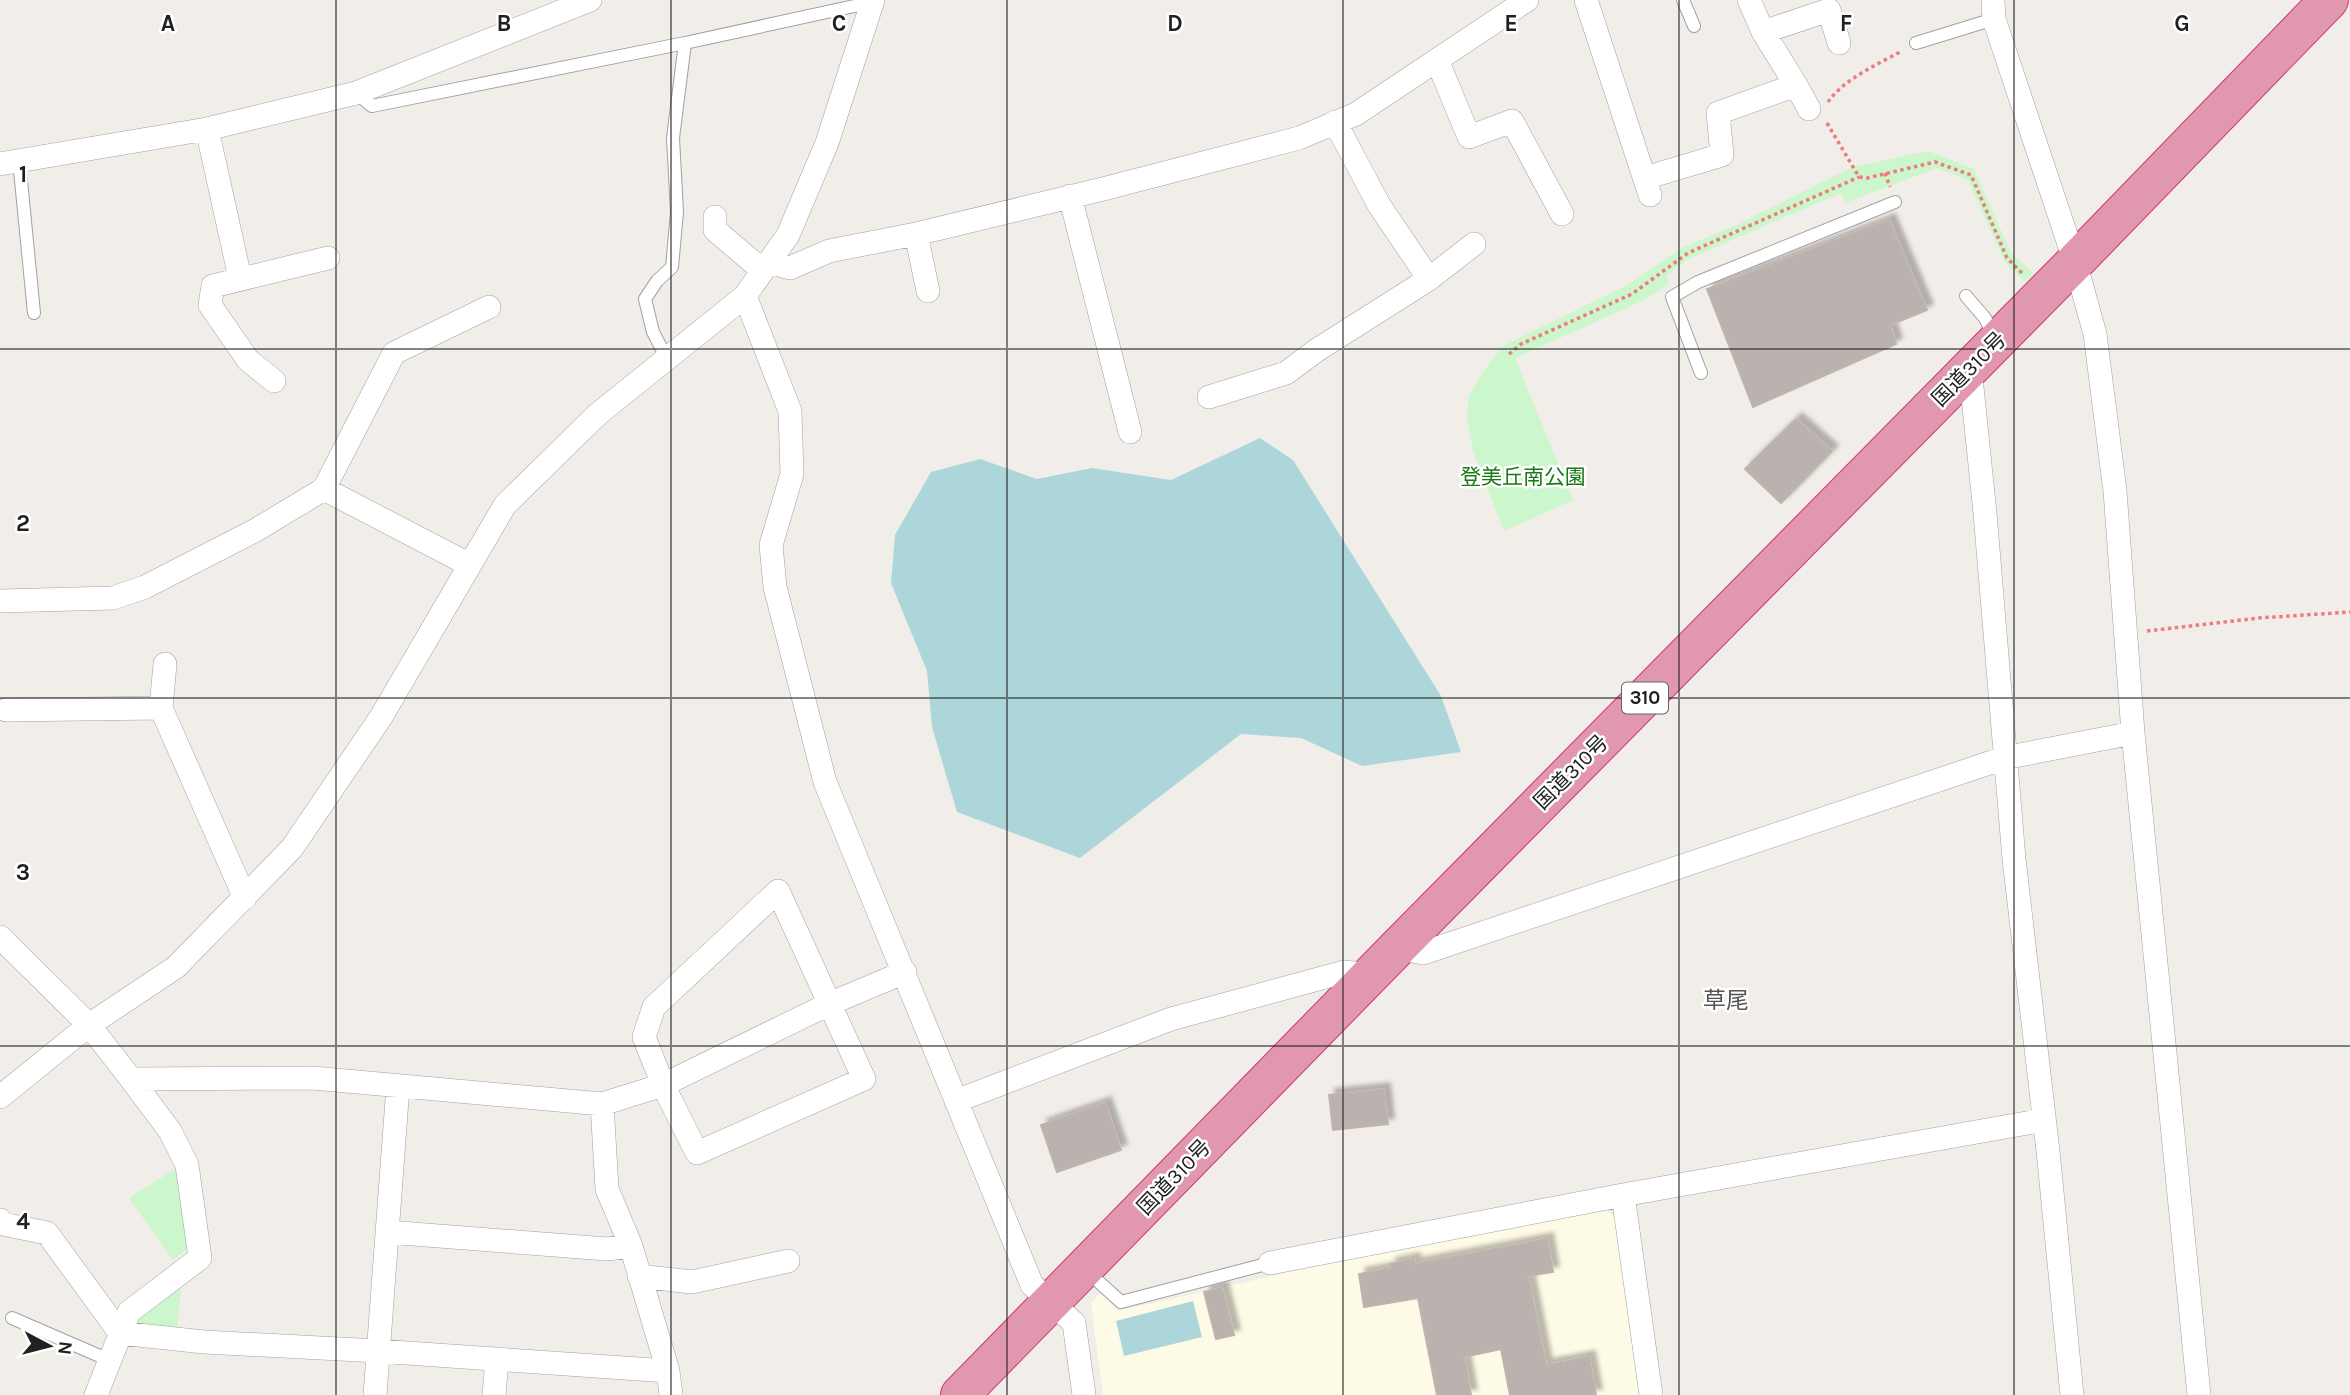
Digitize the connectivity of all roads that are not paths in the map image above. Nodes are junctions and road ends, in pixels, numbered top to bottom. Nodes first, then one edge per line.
1 (590, 0) edge
2 (1527, 0) edge
3 (1586, 0) edge
4 (1683, 0) edge
5 (1749, 0) edge
6 (2329, 0) edge
7 (875, 1) edge
8 (542, 9) edge
9 (1993, 10) edge
10 (1694, 26) dead end
11 (1763, 32) junction
12 (685, 43) junction
13 (1839, 43) dead end
14 (1916, 43) road end
15 (1437, 60) junction
16 (1796, 85) junction
17 (356, 93) junction
18 (1809, 109) dead end
19 (1335, 122) junction
20 (207, 129) junction
21 (10, 162) edge
22 (1070, 196) junction
23 (1895, 202) dead end
24 (1562, 214) dead end
25 (715, 217) dead end
26 (916, 234) junction
27 (1474, 244) dead end
28 (328, 258) dead end
29 (2075, 262) junction
30 (765, 266) junction
31 (240, 278) junction
32 (1429, 279) junction
33 (928, 290) dead end
34 (745, 296) junction
35 (1966, 296) dead end
36 (489, 307) dead end
37 (34, 313) dead end
38 (1997, 341) junction
39 (667, 359) junction
40 (1970, 368) junction
41 (1702, 373) dead end
42 (274, 381) dead end
43 (1209, 397) dead end
44 (1130, 432) dead end
45 (324, 489) junction
46 (470, 565) junction
47 (0, 601) edge
48 (165, 664) dead end
49 (161, 708) junction
50 (6, 710) dead end
51 (2133, 733) junction
52 (2004, 758) junction
53 (245, 898) junction
54 (0, 937) edge
55 (1384, 962) junction
56 (905, 972) junction
57 (829, 1003) junction
58 (89, 1026) junction
59 (131, 1079) junction
60 (663, 1085) junction
61 (398, 1086) junction
62 (0, 1097) edge
63 (956, 1101) junction
64 (602, 1104) junction
65 (2044, 1120) junction
66 (1623, 1195) junction
67 (0, 1220) edge
68 (387, 1232) junction
69 (631, 1246) junction
70 (788, 1261) dead end
71 (1270, 1263) joint
72 (1085, 1269) junction
73 (639, 1276) junction
74 (1052, 1303) junction
75 (12, 1318) dead end
76 (120, 1333) junction
77 (378, 1351) junction
78 (109, 1360) junction
79 (497, 1360) junction
80 (668, 1371) junction
81 (96, 1395) edge
82 (375, 1395) edge
83 (494, 1395) edge
84 (671, 1395) edge
85 (960, 1395) edge
86 (1084, 1395) edge
87 (1651, 1395) edge
88 (2071, 1395) edge
89 (2199, 1395) edge

1 - 8 street
2 - 15 street
3 - 16 street
4 - 10 lane
5 - 11 street
6 - 29 highway, 国道310号 / 310
7 - 12 lane
7 - 30 street
8 - 17 street
9 - 14 lane
9 - 29 street
11 - 13 street
11 - 16 street
12 - 17 lane
12 - 39 lane
15 - 19 street
15 - 24 street
16 - 18 street
17 - 20 street
19 - 22 street
19 - 32 street
20 - 21 street
20 - 31 street
21 - 37 lane
22 - 26 street
22 - 44 street
23 - 41 lane
25 - 30 street
26 - 30 street
26 - 33 street
27 - 32 street
28 - 31 street
29 - 38 highway, 国道310号 / 310
29 - 51 street
30 - 34 street
31 - 42 street
32 - 43 street
34 - 39 street
34 - 56 street
35 - 38 lane
36 - 45 street
38 - 40 highway, 国道310号 / 310
39 - 46 street
40 - 52 street
40 - 55 highway, 国道310号 / 310
45 - 46 street
45 - 47 street
46 - 53 street
48 - 49 street
49 - 50 street
49 - 53 street
51 - 52 street
51 - 89 street
52 - 55 street
52 - 65 street
53 - 58 street
54 - 58 street
55 - 63 street
55 - 72 highway, 国道310号 / 310
56 - 57 street
56 - 63 street
57 - 60 street
57 - 60 street
57 - 60 street
58 - 59 street
58 - 62 street
59 - 61 street
59 - 76 street
60 - 64 street
61 - 64 street
61 - 68 street
63 - 74 street
64 - 69 street
65 - 66 street
65 - 88 street
66 - 71 street
66 - 87 street
67 - 76 street
68 - 69 street
68 - 77 street
69 - 73 street
70 - 73 street
71 - 72 lane
72 - 74 highway, 国道310号 / 310
73 - 80 street
74 - 85 highway, 国道310号 / 310
74 - 86 street
75 - 78 lane
76 - 77 street
76 - 78 street
77 - 79 street
77 - 82 street
78 - 81 street
79 - 80 street
79 - 83 street
80 - 84 street

